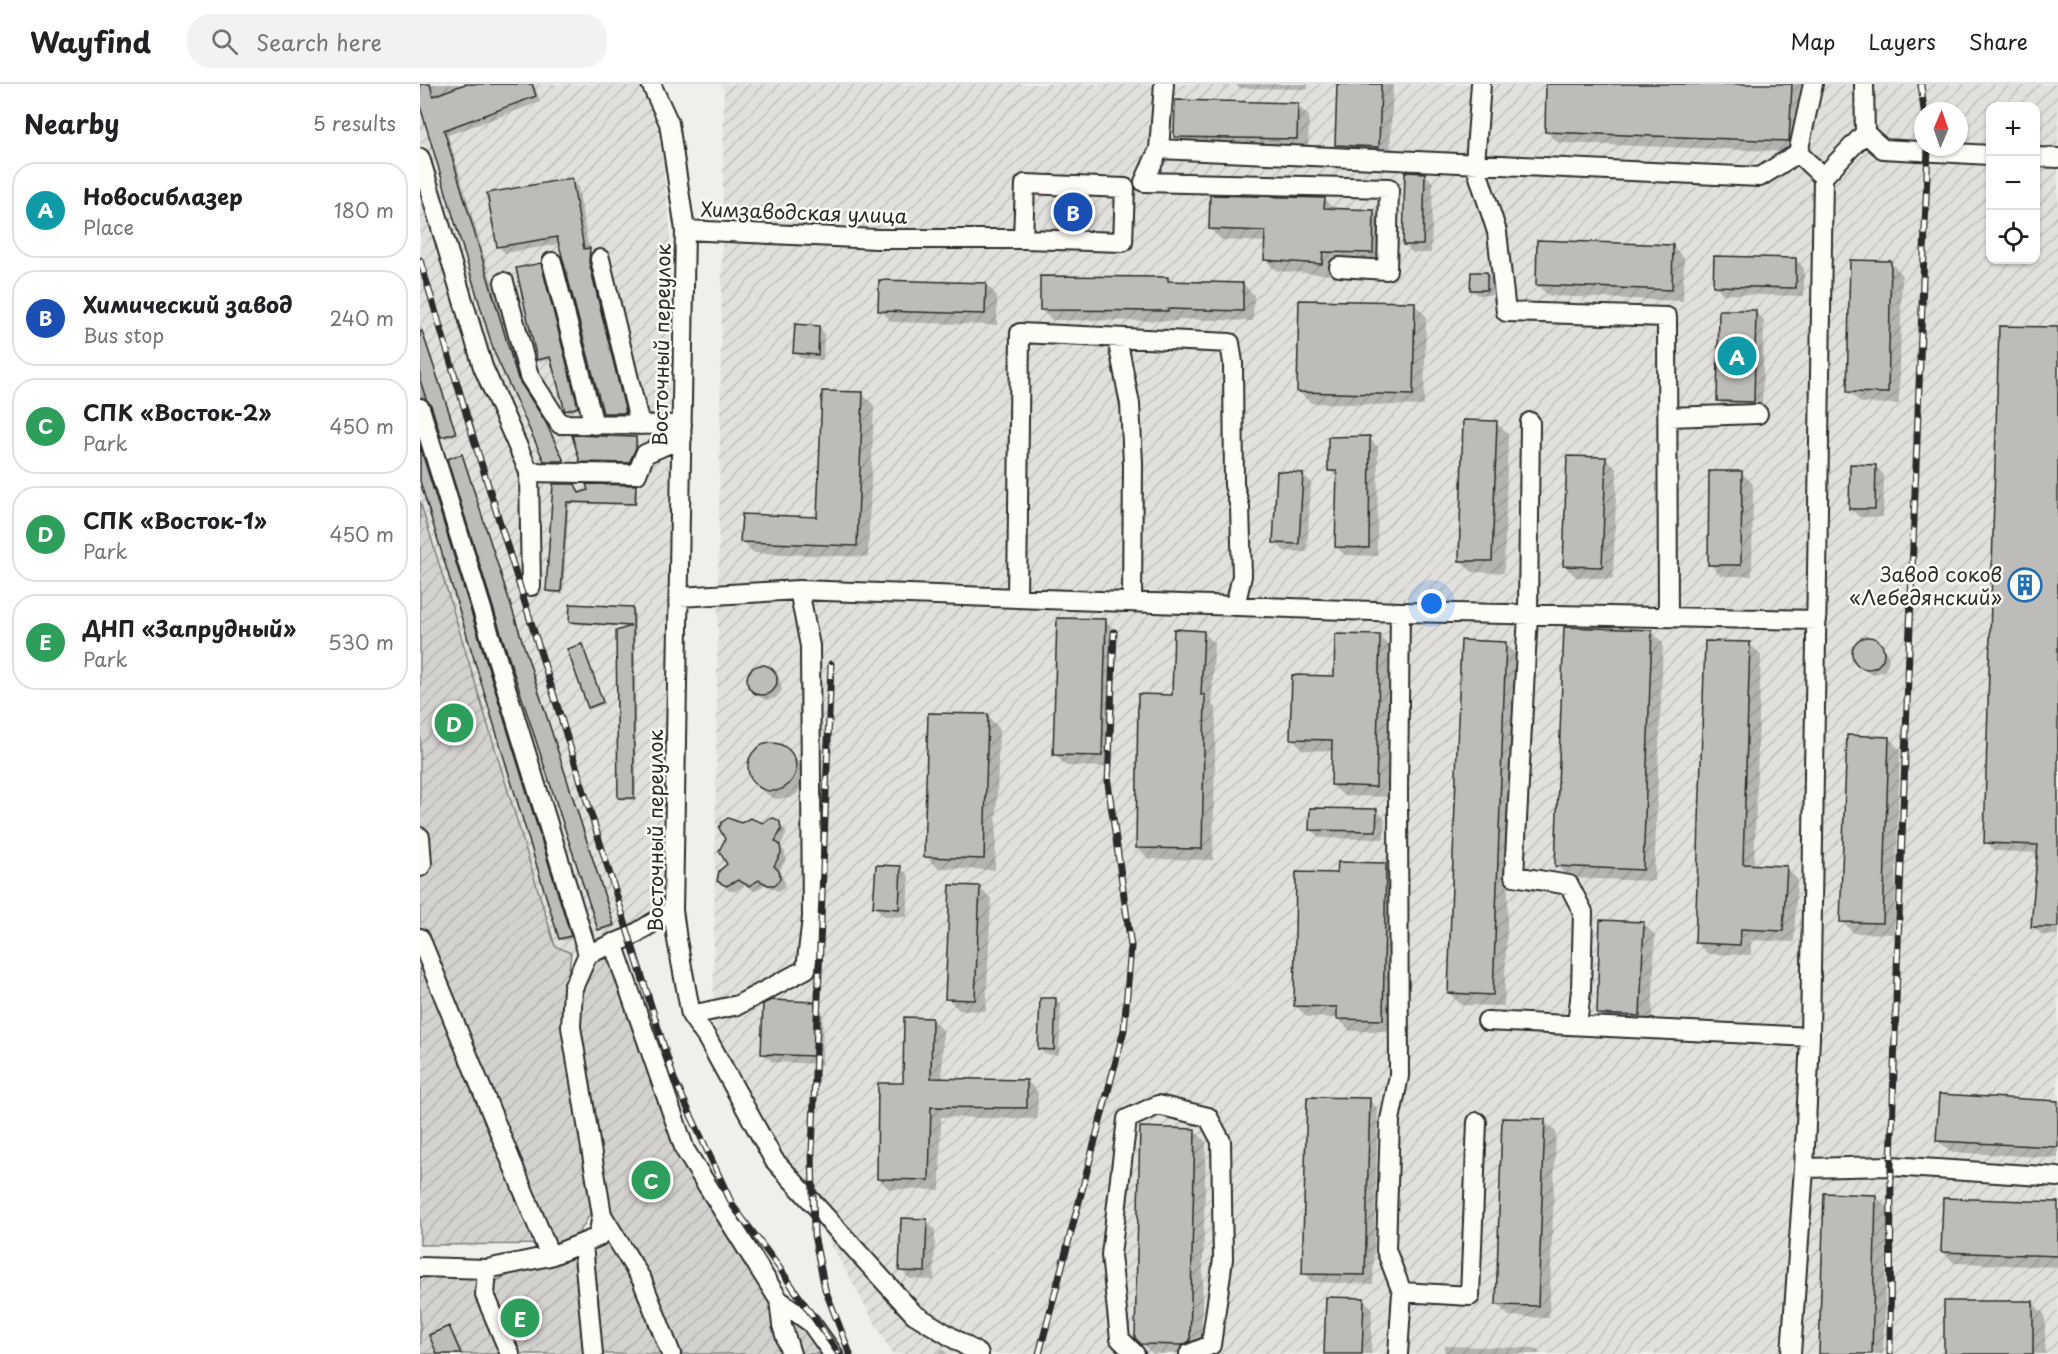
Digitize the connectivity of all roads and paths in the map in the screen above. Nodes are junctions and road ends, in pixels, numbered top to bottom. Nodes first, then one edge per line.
1 (651, 84) edge
2 (1164, 84) edge
3 (1480, 84) edge
4 (1813, 84) edge
5 (1864, 84) edge
6 (1865, 133) junction
7 (1159, 149) junction
8 (1798, 153) junction
9 (1986, 155) edge
10 (2040, 157) edge
11 (420, 158) edge
12 (2058, 158) edge
13 (1475, 164) junction
14 (1823, 177) junction
15 (1144, 182) junction
16 (1125, 188) junction
17 (685, 230) junction
18 (1023, 239) junction
19 (600, 259) dead end
20 (552, 262) dead end
21 (1338, 267) dead end
22 (504, 282) dead end
23 (1117, 338) junction
24 (420, 408) edge
25 (1758, 414) dead end
26 (1668, 417) junction
27 (1530, 422) dead end
28 (594, 425) junction
29 (640, 425) junction
30 (682, 432) junction
31 (424, 437) edge
32 (530, 472) junction
33 (531, 586) dead end
34 (799, 590) junction
35 (679, 597) junction
36 (1017, 598) junction
37 (1132, 602) junction
38 (1235, 606) junction
39 (1400, 612) junction
40 (1528, 614) junction
41 (1668, 617) junction
42 (1817, 620) junction
43 (420, 837) edge
44 (420, 867) edge
45 (673, 910) junction
46 (420, 938) edge
47 (613, 944) junction
48 (588, 954) junction
49 (691, 1015) junction
50 (1487, 1021) dead end
51 (1577, 1025) junction
52 (1810, 1037) junction
53 (1477, 1122) dead end
54 (1804, 1168) junction
55 (2058, 1177) edge
56 (602, 1215) junction
57 (583, 1244) junction
58 (550, 1256) junction
59 (420, 1267) edge
60 (486, 1269) junction
61 (1402, 1292) junction
62 (779, 1300) junction
63 (510, 1354) edge
64 (593, 1354) edge
65 (671, 1354) edge
66 (791, 1354) edge
67 (833, 1354) edge
68 (979, 1354) edge
69 (1135, 1354) edge
70 (1189, 1354) edge
71 (1398, 1354) edge
72 (1791, 1354) edge

1 - 17 street, Химзаводская улица
2 - 7 street
3 - 13 street
4 - 8 street
5 - 6 street
6 - 9 street
6 - 14 street
7 - 13 street
7 - 15 street
8 - 13 street
8 - 14 street
10 - 12 street
11 - 32 street
13 - 26 street
14 - 42 street
15 - 16 street
15 - 21 street
16 - 18 street, Химзаводская улица
16 - 18 street
17 - 18 street, Химзаводская улица
17 - 30 street, Восточный переулок
19 - 29 street
20 - 28 street
22 - 28 street
23 - 36 street
23 - 37 street
23 - 38 street
24 - 31 street
25 - 26 street
26 - 41 street
27 - 40 street
28 - 29 street
29 - 30 street
30 - 32 street
30 - 35 street, Восточный переулок
31 - 48 street
32 - 33 street
34 - 35 street
34 - 36 street
34 - 49 street
35 - 45 street, Восточный переулок
36 - 37 street
37 - 38 street
38 - 39 street
39 - 40 street
39 - 61 street
40 - 41 street
40 - 51 street
41 - 42 street
42 - 52 street
43 - 44 street
45 - 47 street
45 - 49 street, Восточный переулок
46 - 58 street
47 - 48 street
47 - 62 street
48 - 56 street
49 - 68 street, Восточный переулок
50 - 51 street
51 - 52 street
52 - 54 street
53 - 61 street
54 - 55 street
54 - 72 street
56 - 57 street
56 - 65 street
57 - 58 street
57 - 64 street
58 - 60 street
59 - 60 street
60 - 63 street
61 - 71 street
62 - 66 street
62 - 67 street
69 - 70 street

